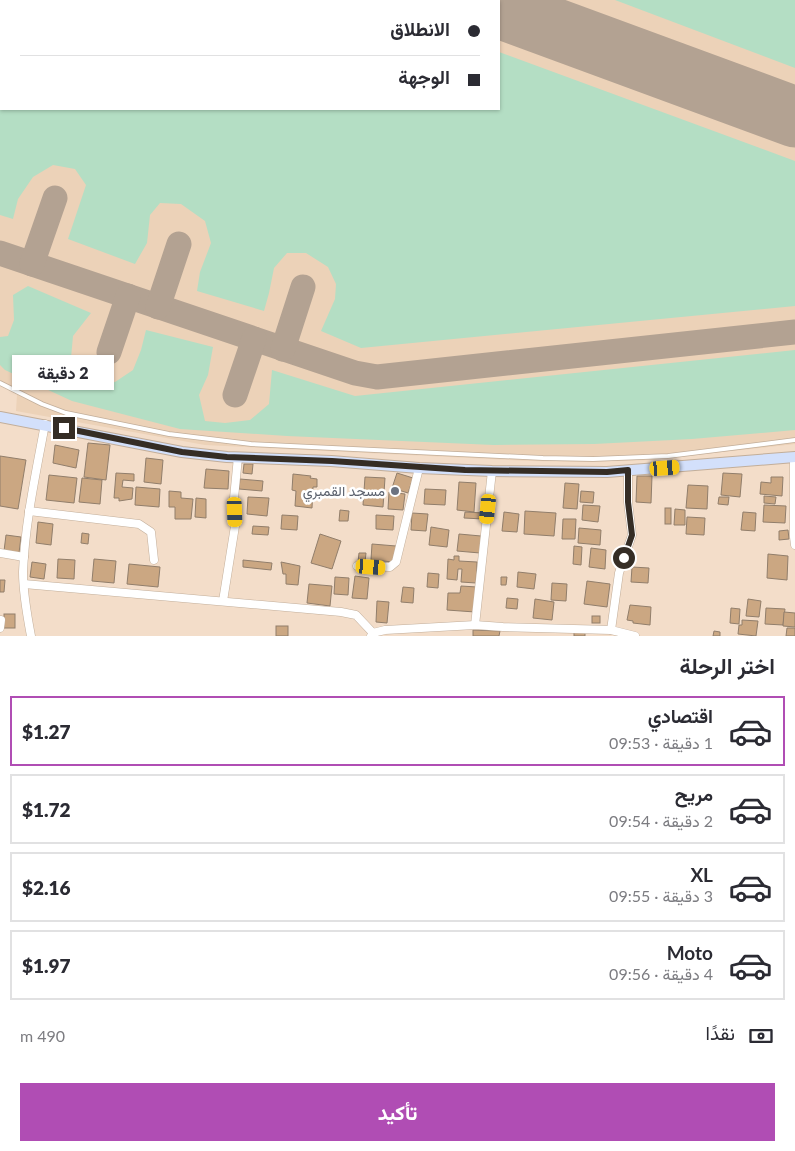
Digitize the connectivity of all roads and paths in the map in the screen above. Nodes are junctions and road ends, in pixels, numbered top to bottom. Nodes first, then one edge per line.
1 (0, 383) edge
2 (0, 417) edge
3 (45, 424) junction
4 (795, 440) edge
5 (238, 457) junction
6 (795, 458) edge
7 (419, 468) junction
8 (628, 470) junction
9 (492, 471) junction
10 (29, 511) junction
11 (795, 545) edge
12 (0, 553) edge
13 (24, 557) junction
14 (154, 560) dead end
15 (357, 566) dead end
16 (24, 584) junction
17 (223, 601) junction
18 (475, 624) junction
19 (611, 630) junction
20 (504, 632) edge
21 (372, 634) edge
22 (31, 636) edge
23 (635, 636) edge

1 - 4 lane
2 - 3 main road
3 - 5 main road
3 - 10 street
5 - 7 main road
5 - 17 street
6 - 8 main road
6 - 11 street
7 - 9 main road
7 - 15 street
8 - 9 main road
8 - 19 street
9 - 18 street
10 - 13 street
10 - 14 street
12 - 13 street
13 - 16 street
16 - 17 street
16 - 22 street
17 - 21 street
18 - 20 street
18 - 21 street
19 - 20 street
19 - 23 street

